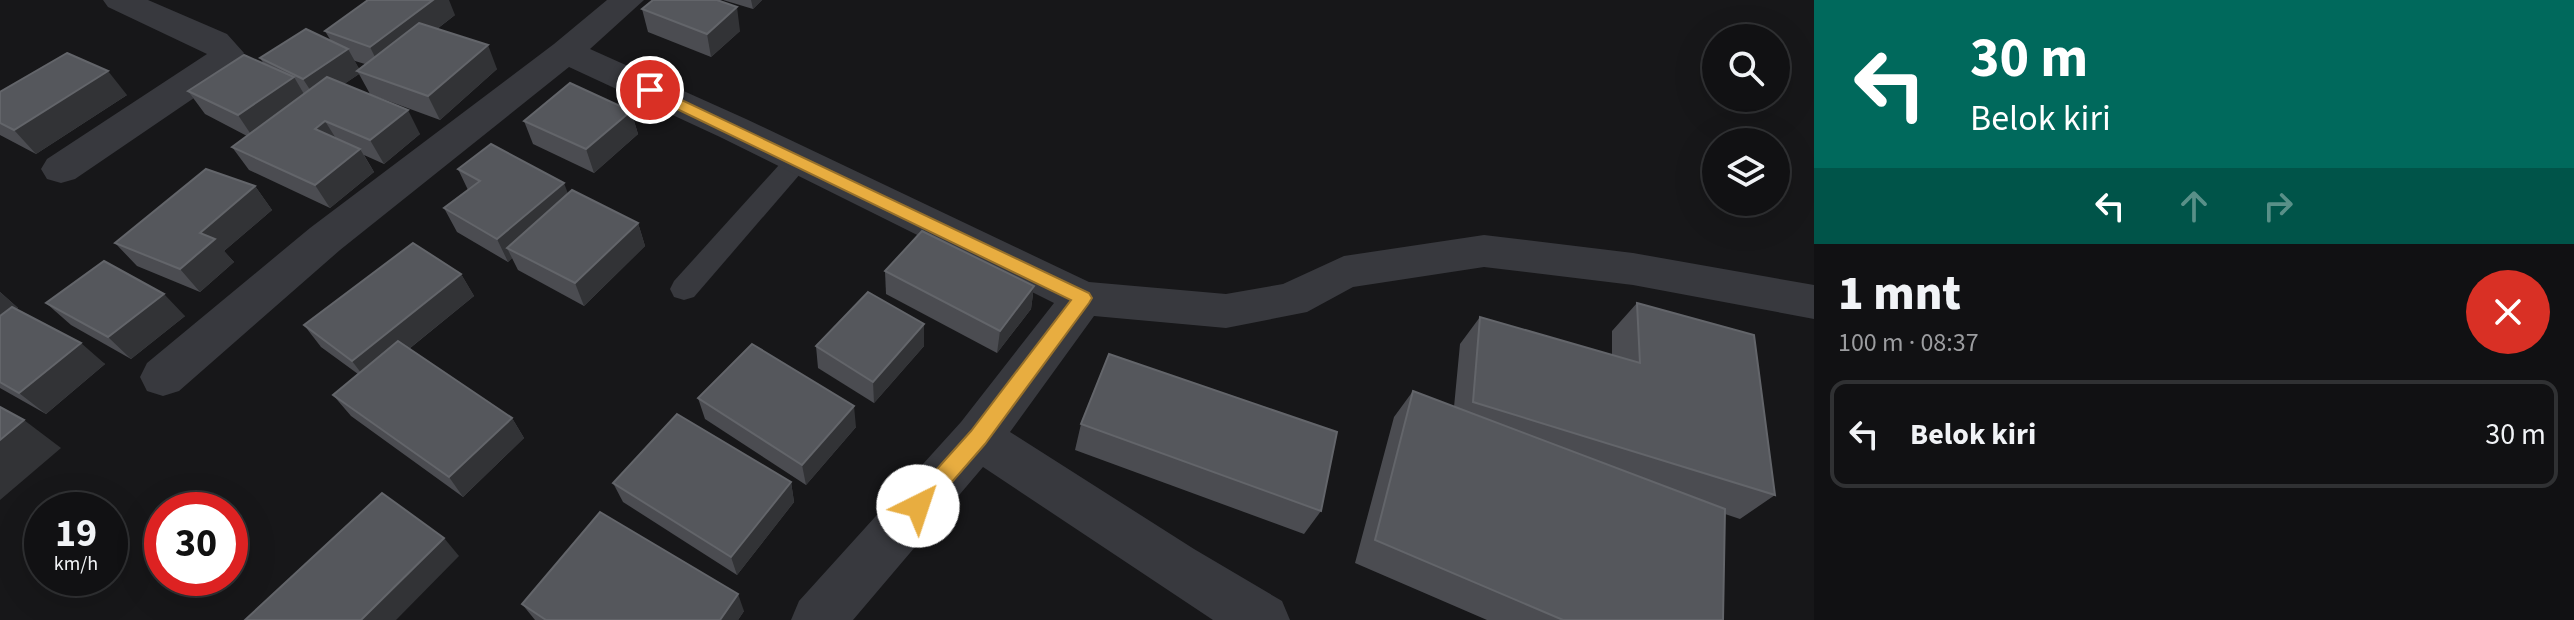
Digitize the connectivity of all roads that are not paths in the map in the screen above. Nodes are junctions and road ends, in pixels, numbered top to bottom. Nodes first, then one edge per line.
1 (120, 0) edge
2 (627, 0) edge
3 (566, 52) junction
4 (798, 160) junction
5 (61, 169) dead end
6 (684, 289) dead end
7 (1083, 298) junction
8 (1814, 302) edge
9 (163, 377) dead end
10 (978, 437) junction
11 (818, 620) edge
12 (1263, 620) edge

1 - 5 street
2 - 3 street
3 - 4 street
3 - 9 street
4 - 6 lane
4 - 7 street
7 - 8 street
7 - 10 street
10 - 11 street
10 - 12 street

